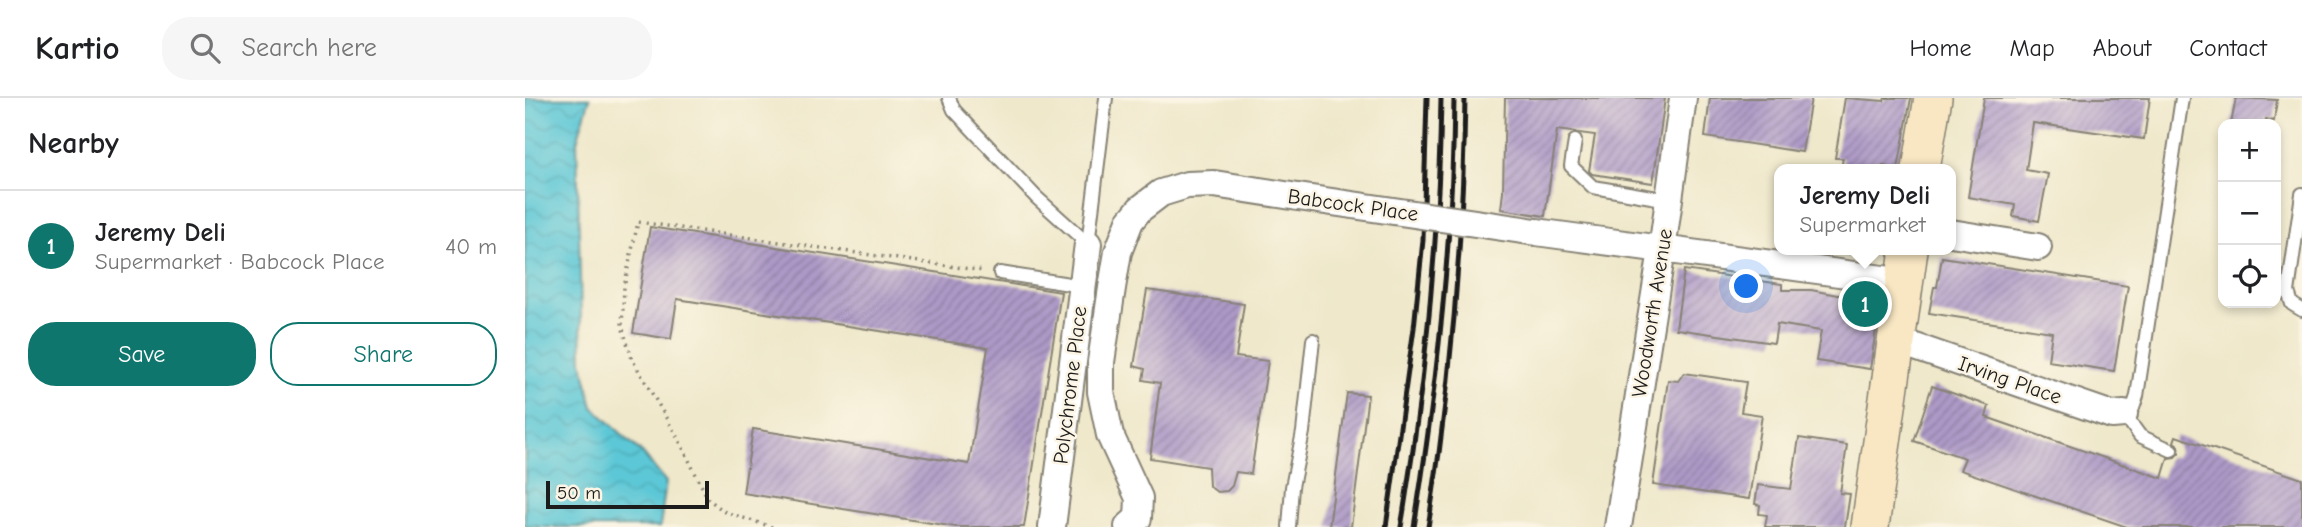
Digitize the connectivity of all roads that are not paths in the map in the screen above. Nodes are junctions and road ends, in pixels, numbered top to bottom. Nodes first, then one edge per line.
1 (949, 98) edge
2 (1106, 98) edge
3 (1683, 98) edge
4 (1933, 98) edge
5 (2182, 98) edge
6 (1575, 141) dead end
7 (1922, 164) edge
8 (2302, 194) edge
9 (1669, 200) junction
10 (1956, 234) edge
11 (1088, 244) junction
12 (2038, 247) dead end
13 (1662, 250) junction
14 (1907, 266) edge
15 (1000, 273) road end
16 (1082, 286) junction
17 (2302, 310) edge
18 (1313, 340) dead end
19 (1898, 341) junction
20 (1073, 360) junction
21 (1101, 363) junction
22 (2124, 414) junction
23 (2171, 450) dead end
24 (1055, 526) edge
25 (1128, 527) edge
26 (1289, 527) edge
27 (1618, 527) edge
28 (1870, 527) edge

1 - 11 lane
2 - 11 lane
3 - 9 street, Woodworth Avenue
4 - 7 street
5 - 22 lane
6 - 9 lane
8 - 17 lane
9 - 13 street, Woodworth Avenue
10 - 12 street
11 - 16 street, Polychrome Place
13 - 14 street, Babcock Place
13 - 21 street, Babcock Place, bridge
13 - 27 street, Woodworth Avenue
14 - 19 street
15 - 16 lane
16 - 20 street, Polychrome Place
18 - 26 lane
19 - 22 street, Irving Place
19 - 28 street
20 - 21 street
20 - 24 street, Polychrome Place
21 - 25 street, Babcock Place
22 - 23 lane

